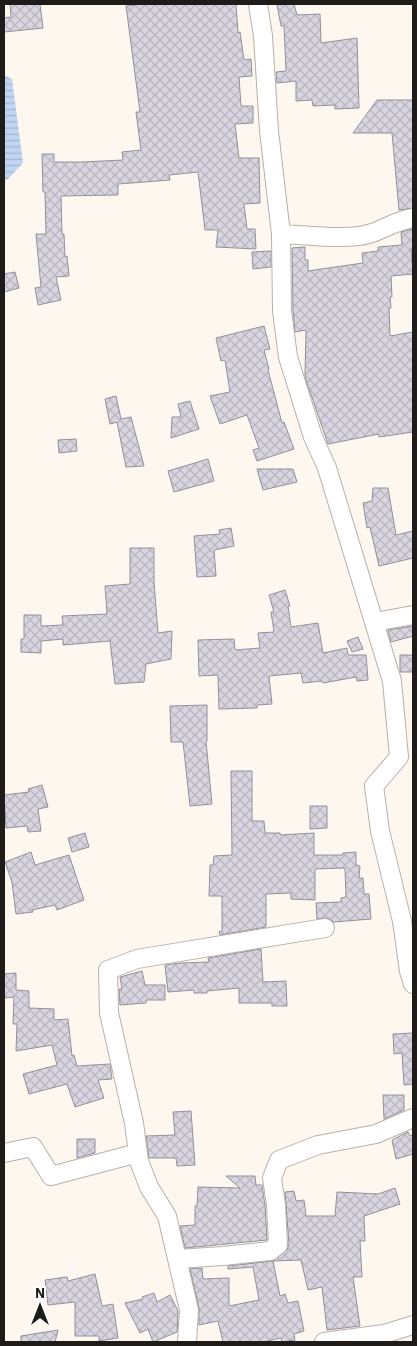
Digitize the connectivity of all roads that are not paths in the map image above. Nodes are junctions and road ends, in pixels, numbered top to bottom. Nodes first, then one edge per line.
1 (258, 4) edge
2 (413, 218) edge
3 (282, 234) junction
4 (413, 615) edge
5 (375, 622) junction
6 (325, 928) dead end
7 (413, 984) edge
8 (413, 1118) edge
9 (4, 1153) edge
10 (138, 1153) junction
11 (177, 1259) junction
12 (413, 1324) edge
13 (187, 1342) edge
14 (324, 1342) edge

1 - 3 street
2 - 3 street
3 - 5 street
4 - 5 street
5 - 7 street
6 - 10 street
8 - 11 street
9 - 10 street
10 - 11 street
11 - 13 street
12 - 14 street

